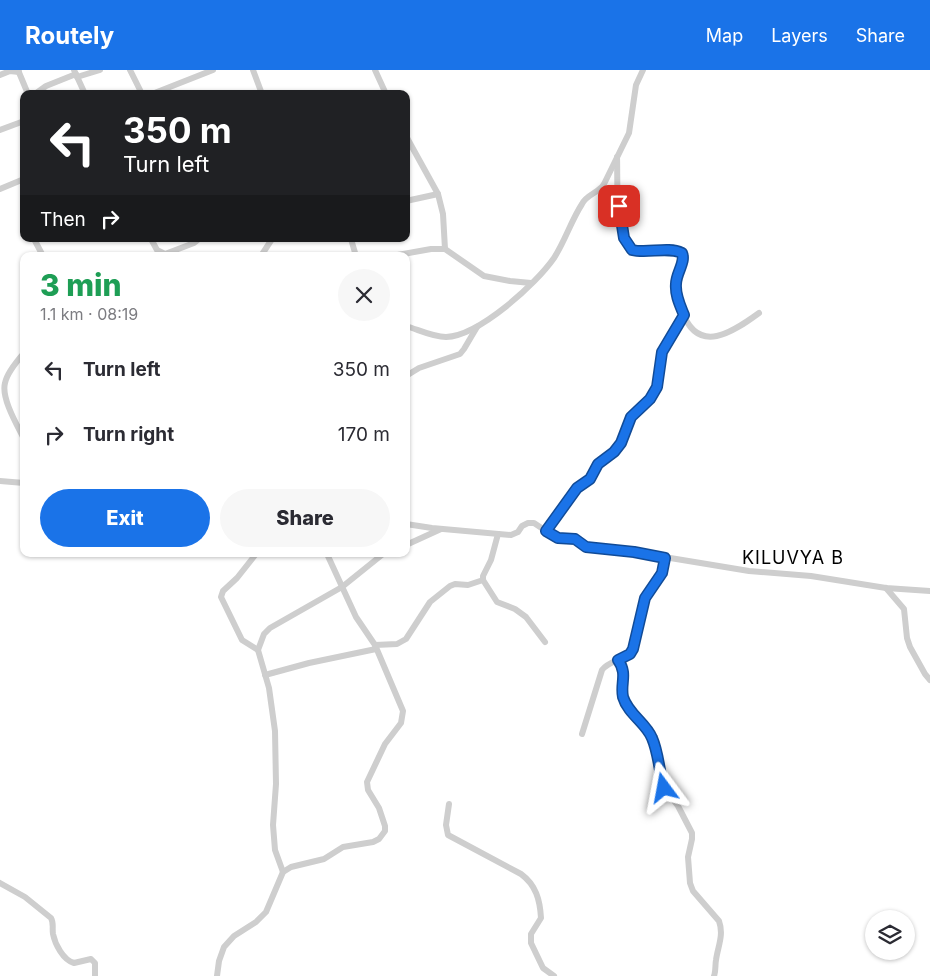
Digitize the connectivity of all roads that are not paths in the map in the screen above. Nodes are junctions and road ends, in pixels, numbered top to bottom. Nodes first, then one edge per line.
1 (100, 70) edge
2 (130, 70) edge
3 (213, 70) edge
4 (253, 70) edge
5 (375, 70) edge
6 (18, 71) edge
7 (642, 71) edge
8 (76, 74) edge
9 (0, 75) edge
10 (26, 90) edge
11 (40, 90) edge
12 (83, 90) edge
13 (140, 90) edge
14 (162, 90) edge
15 (260, 90) edge
16 (384, 90) edge
17 (20, 122) edge
18 (0, 130) edge
19 (410, 143) edge
20 (617, 156) junction
21 (20, 180) edge
22 (0, 189) edge
23 (438, 194) junction
24 (410, 200) edge
25 (153, 242) edge
26 (195, 242) edge
27 (444, 249) junction
28 (161, 252) edge
29 (170, 252) edge
30 (410, 253) edge
31 (531, 282) junction
32 (759, 313) dead end
33 (684, 315) junction
34 (410, 327) edge
35 (477, 327) junction
36 (20, 359) edge
37 (410, 374) edge
38 (20, 431) edge
39 (0, 481) edge
40 (20, 483) edge
41 (410, 524) edge
42 (442, 528) junction
43 (546, 531) junction
44 (498, 534) junction
45 (410, 543) edge
46 (254, 557) edge
47 (329, 557) edge
48 (379, 557) edge
49 (665, 558) junction
50 (483, 580) junction
51 (342, 586) junction
52 (886, 588) junction
53 (930, 591) edge
54 (545, 642) dead end
55 (376, 647) junction
56 (258, 650) junction
57 (618, 660) junction
58 (265, 675) junction
59 (930, 680) edge
60 (582, 734) dead end
61 (449, 804) dead end
62 (283, 872) junction
63 (0, 883) edge
64 (95, 976) edge
65 (217, 976) edge
66 (554, 976) edge
67 (714, 976) edge

1 - 8 street
2 - 13 street
3 - 14 street
4 - 15 street
5 - 16 street
6 - 9 street
6 - 10 street
7 - 20 street
8 - 11 street
8 - 12 street
17 - 18 street
19 - 23 street
20 - 31 street
20 - 33 street
21 - 22 street
23 - 24 street
23 - 27 street
25 - 28 street
26 - 29 street
27 - 30 street
27 - 31 street
31 - 35 street
32 - 33 street
33 - 43 street
34 - 35 street
35 - 37 street
36 - 38 street
39 - 40 street
41 - 42 street
42 - 44 street
42 - 45 street
43 - 44 street
43 - 49 street
44 - 50 street
46 - 56 street
47 - 51 street
48 - 51 street
49 - 52 street
49 - 57 street
50 - 54 street
50 - 55 street
51 - 55 street
51 - 56 street
52 - 53 street
52 - 59 street
55 - 58 street
55 - 62 street
56 - 58 street
57 - 60 street
57 - 67 street
58 - 62 street
61 - 66 street
62 - 65 street
63 - 64 street

